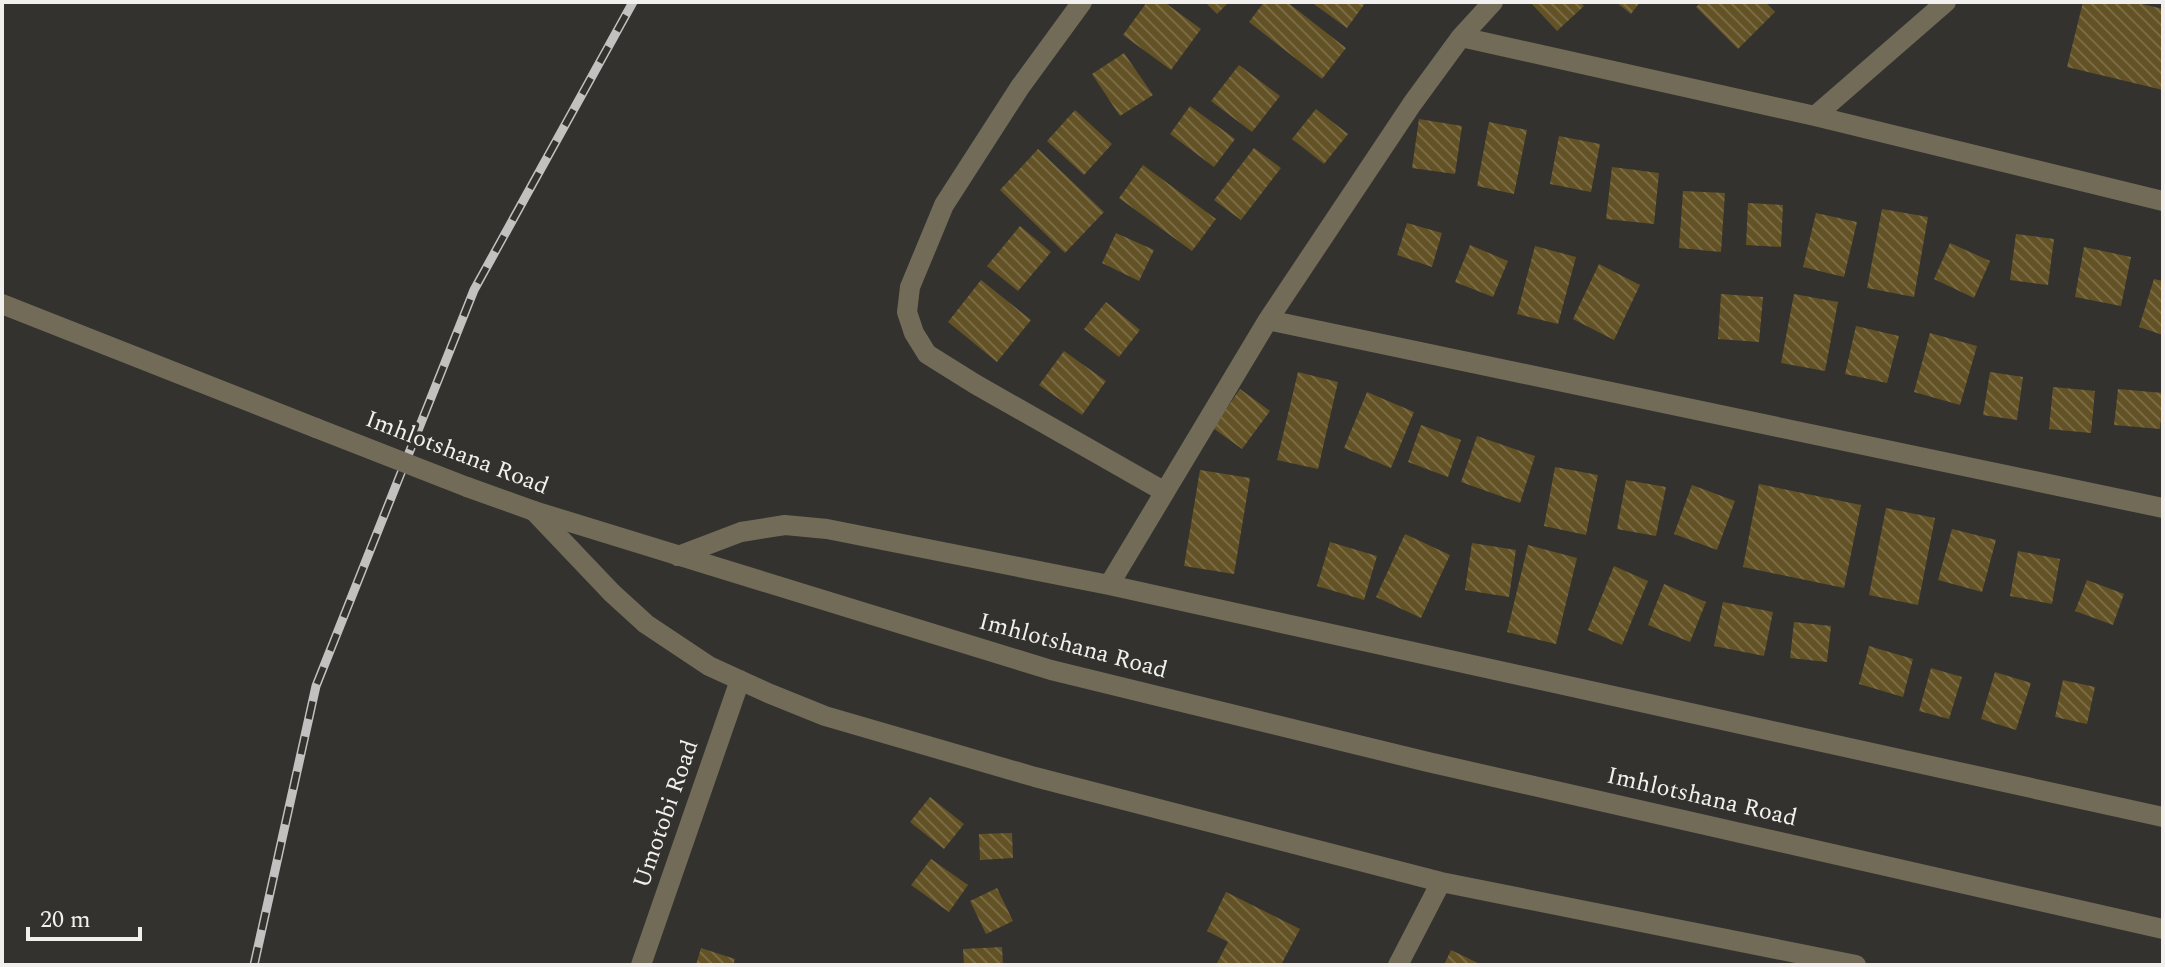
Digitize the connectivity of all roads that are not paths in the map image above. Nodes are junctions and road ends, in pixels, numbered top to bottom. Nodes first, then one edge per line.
1 (1082, 2) edge
2 (1493, 2) edge
3 (1946, 2) edge
4 (1461, 37) junction
5 (1815, 116) junction
6 (2163, 201) edge
7 (2, 304) edge
8 (1268, 320) junction
9 (1165, 492) junction
10 (2163, 508) edge
11 (534, 511) junction
12 (678, 556) junction
13 (1109, 585) junction
14 (740, 680) junction
15 (2163, 817) edge
16 (1441, 882) junction
17 (2163, 929) edge
18 (641, 965) edge
19 (1398, 965) edge
20 (1856, 965) edge

1 - 9 street
2 - 4 street
3 - 5 street
4 - 5 street
4 - 8 street
5 - 6 street
7 - 11 street, Imhlotshana Road, bridge
8 - 9 street
8 - 10 street
9 - 13 street
11 - 12 street, Imhlotshana Road
11 - 14 street
12 - 13 street
12 - 17 street, Imhlotshana Road
13 - 15 street
14 - 16 street
14 - 18 street, Umotobi Road
16 - 19 street
16 - 20 street

